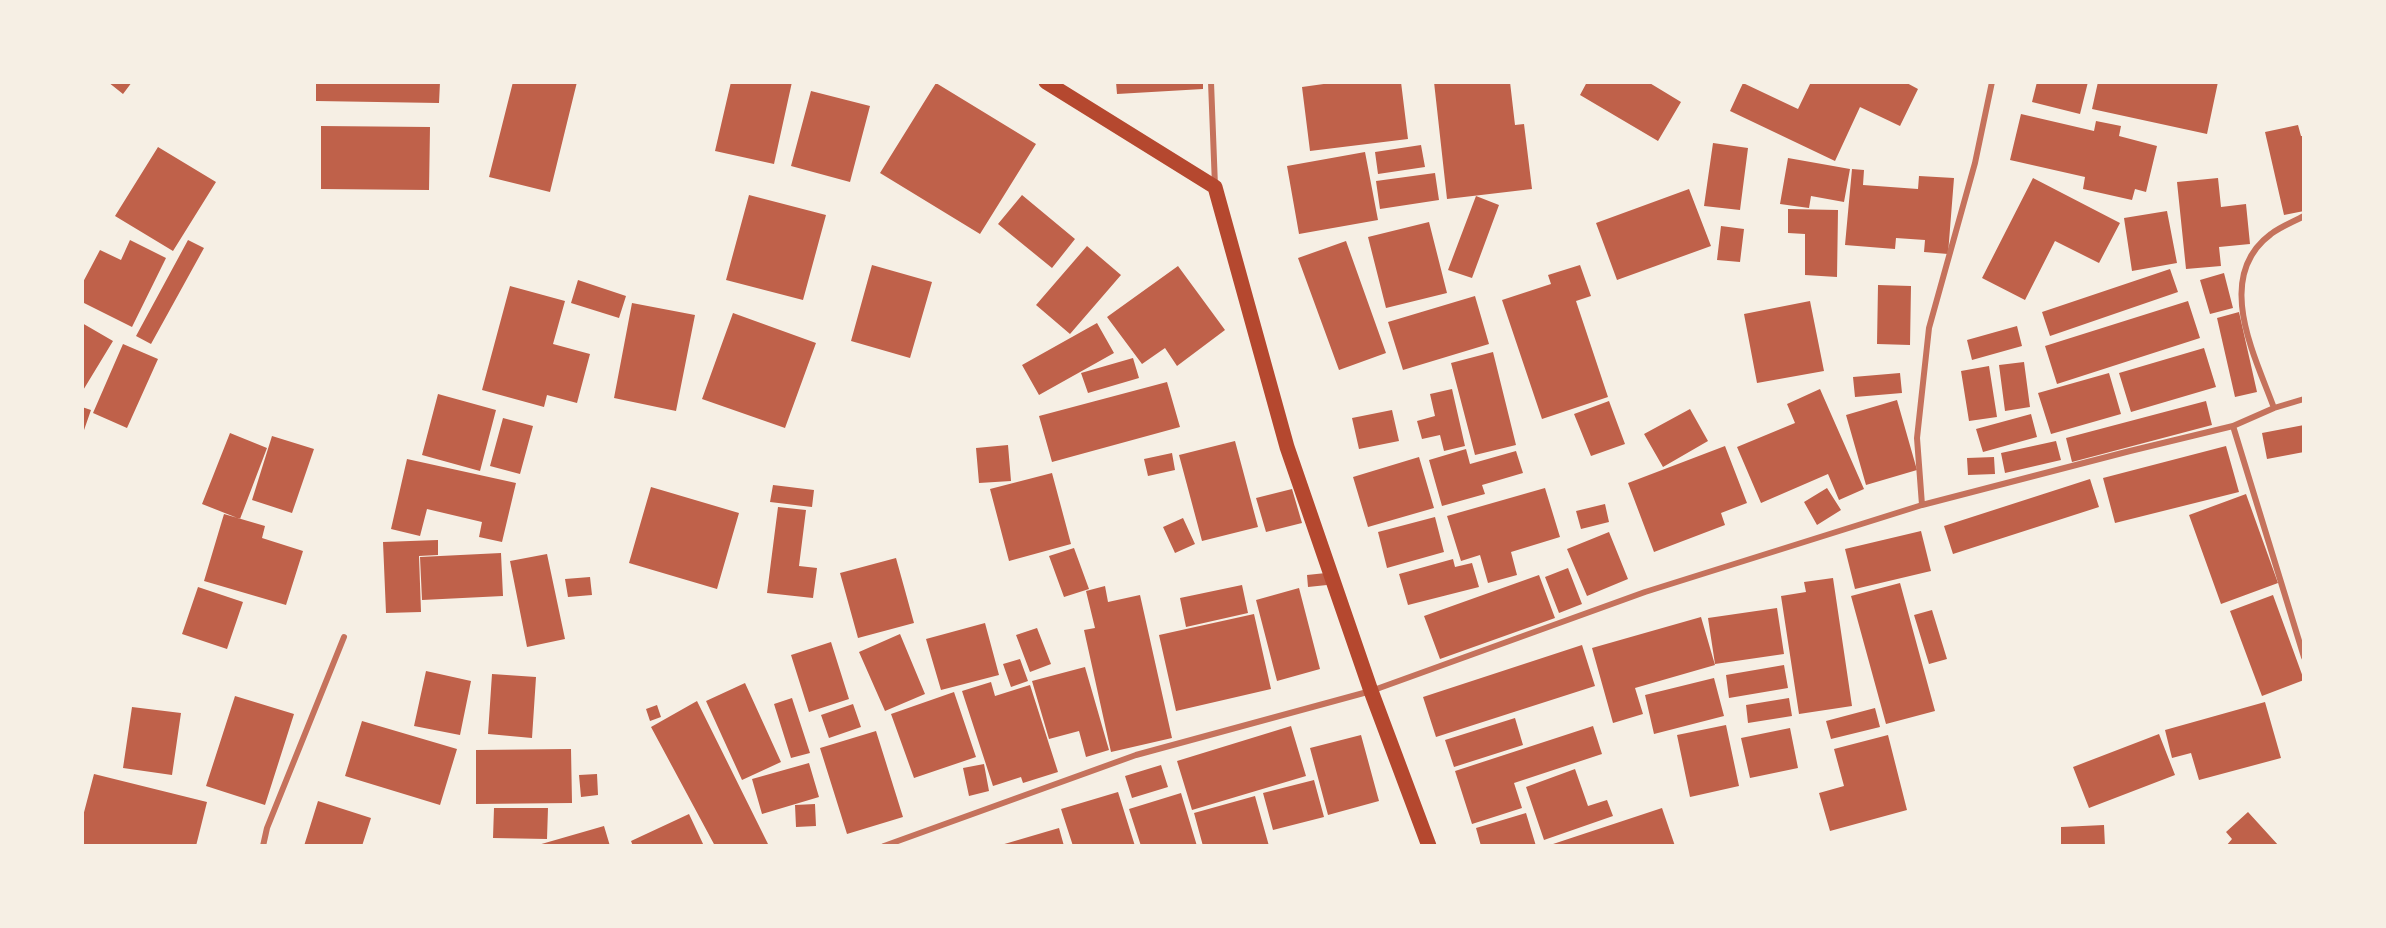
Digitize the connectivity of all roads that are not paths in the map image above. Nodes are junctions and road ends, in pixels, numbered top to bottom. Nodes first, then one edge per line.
1 (1046, 82) edge
2 (1211, 82) edge
3 (1992, 82) edge
4 (1215, 187) junction
5 (2304, 216) edge
6 (2304, 399) edge
7 (2274, 408) junction
8 (2233, 426) junction
9 (1922, 506) junction
10 (344, 637) dead end
11 (2304, 657) edge
12 (1371, 692) junction
13 (263, 846) edge
14 (884, 846) edge
15 (1429, 846) edge

1 - 4 main road
2 - 4 street
3 - 9 street
4 - 12 main road
5 - 7 street
6 - 7 street
7 - 8 street
8 - 9 street
8 - 11 street
9 - 12 street
10 - 13 street
12 - 14 street
12 - 15 main road

